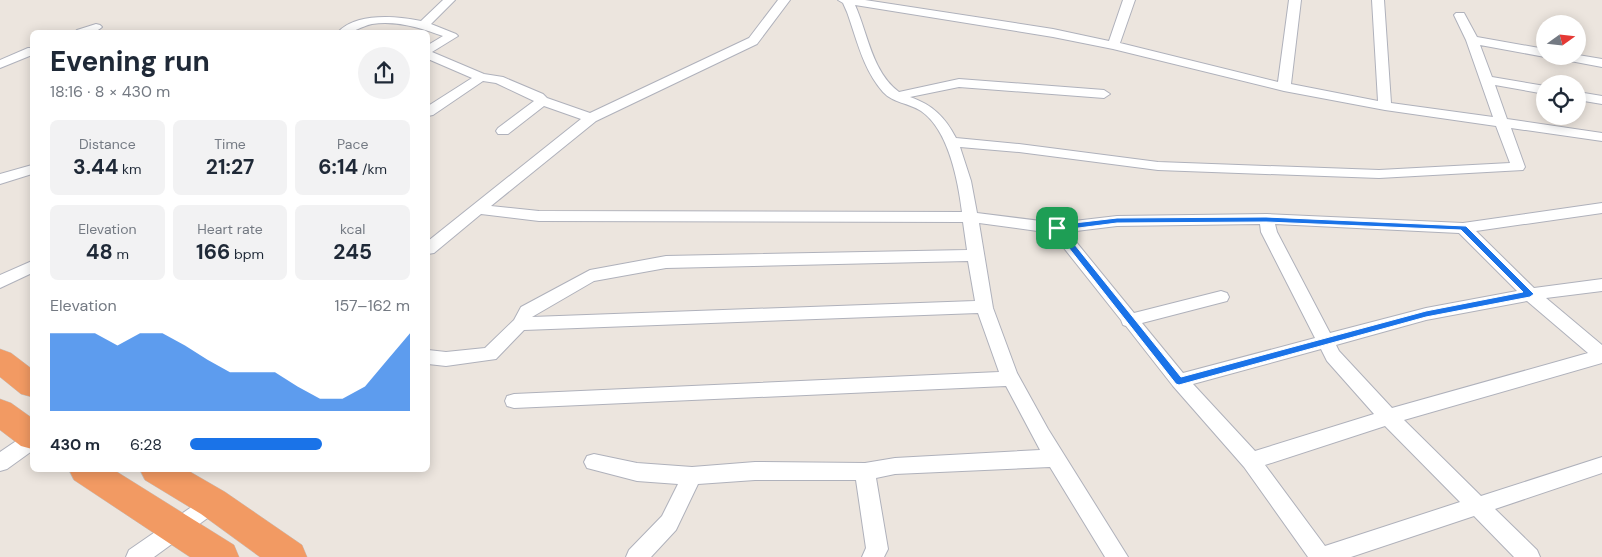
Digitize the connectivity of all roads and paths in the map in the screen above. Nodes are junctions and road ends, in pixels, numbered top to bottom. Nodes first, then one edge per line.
1 (449, 0) edge
2 (784, 0) edge
3 (846, 0) edge
4 (1129, 0) edge
5 (1295, 0) edge
6 (1378, 0) edge
7 (1460, 15) dead end
8 (424, 25) junction
9 (96, 27) dead end
10 (87, 30) edge
11 (348, 30) edge
12 (1472, 40) junction
13 (1113, 45) junction
14 (430, 49) edge
15 (1536, 51) edge
16 (30, 52) edge
17 (430, 56) edge
18 (1586, 60) edge
19 (1602, 63) edge
20 (0, 64) edge
21 (481, 77) junction
22 (1485, 80) junction
23 (1284, 87) junction
24 (1536, 88) edge
25 (1104, 94) dead end
26 (897, 96) junction
27 (1586, 97) edge
28 (1602, 100) edge
29 (542, 101) junction
30 (1385, 106) junction
31 (430, 111) edge
32 (591, 118) junction
33 (1502, 123) junction
34 (503, 131) dead end
35 (1602, 137) edge
36 (951, 142) junction
37 (30, 170) edge
38 (0, 179) edge
39 (1602, 208) edge
40 (477, 209) junction
41 (970, 217) junction
42 (1266, 219) junction
43 (1057, 228) junction
44 (1463, 228) junction
45 (430, 247) edge
46 (976, 255) junction
47 (30, 268) edge
48 (0, 282) edge
49 (1602, 285) edge
50 (1530, 294) junction
51 (1221, 297) dead end
52 (984, 307) junction
53 (1130, 321) junction
54 (520, 324) junction
55 (1326, 340) junction
56 (1602, 356) edge
57 (430, 357) edge
58 (1011, 379) junction
59 (1179, 381) junction
60 (514, 401) dead end
61 (0, 412) edge
62 (1388, 417) junction
63 (30, 434) edge
64 (30, 442) edge
65 (1055, 458) junction
66 (1251, 461) junction
67 (0, 462) edge
68 (594, 462) dead end
69 (1602, 465) edge
70 (89, 472) edge
71 (160, 472) edge
72 (865, 472) junction
73 (692, 476) junction
74 (213, 503) junction
75 (1476, 506) junction
76 (178, 528) junction
77 (137, 557) edge
78 (221, 557) edge
79 (289, 557) edge
80 (637, 557) edge
81 (873, 557) edge
82 (1117, 557) edge
83 (1321, 557) edge
84 (1529, 557) edge

1 - 8 street
2 - 32 street
3 - 13 street
3 - 26 street
4 - 13 street
5 - 23 street
6 - 30 street
7 - 12 street
8 - 11 street
8 - 14 street
9 - 10 street
12 - 15 street
12 - 22 street
13 - 23 street
16 - 20 street
17 - 21 street
18 - 19 street
21 - 29 street
21 - 31 street
22 - 24 street
22 - 33 street
23 - 30 street
25 - 26 street
26 - 36 street
27 - 28 street
29 - 32 street
29 - 34 street
30 - 33 street
32 - 40 street
33 - 35 street
33 - 36 street
36 - 41 street
37 - 38 street
39 - 44 street
40 - 41 street
40 - 45 street
41 - 43 street
41 - 46 street
42 - 43 street
42 - 44 street
42 - 55 street
43 - 53 street
44 - 50 street
46 - 52 street
46 - 54 street
47 - 48 street
49 - 50 street
50 - 55 street
50 - 56 street
51 - 53 street
52 - 54 street
52 - 58 street
53 - 59 street
54 - 57 street
55 - 59 street
55 - 62 street
56 - 62 street
58 - 60 street
58 - 65 street
59 - 66 street
61 - 63 highway
62 - 66 street
62 - 75 street
64 - 67 street
65 - 72 street
65 - 82 street
66 - 83 street
68 - 73 street
69 - 75 street
70 - 76 highway
71 - 74 highway
72 - 73 street
72 - 81 street
73 - 80 street
74 - 76 street
74 - 79 highway
75 - 83 street
75 - 84 street
76 - 77 street
76 - 78 highway

